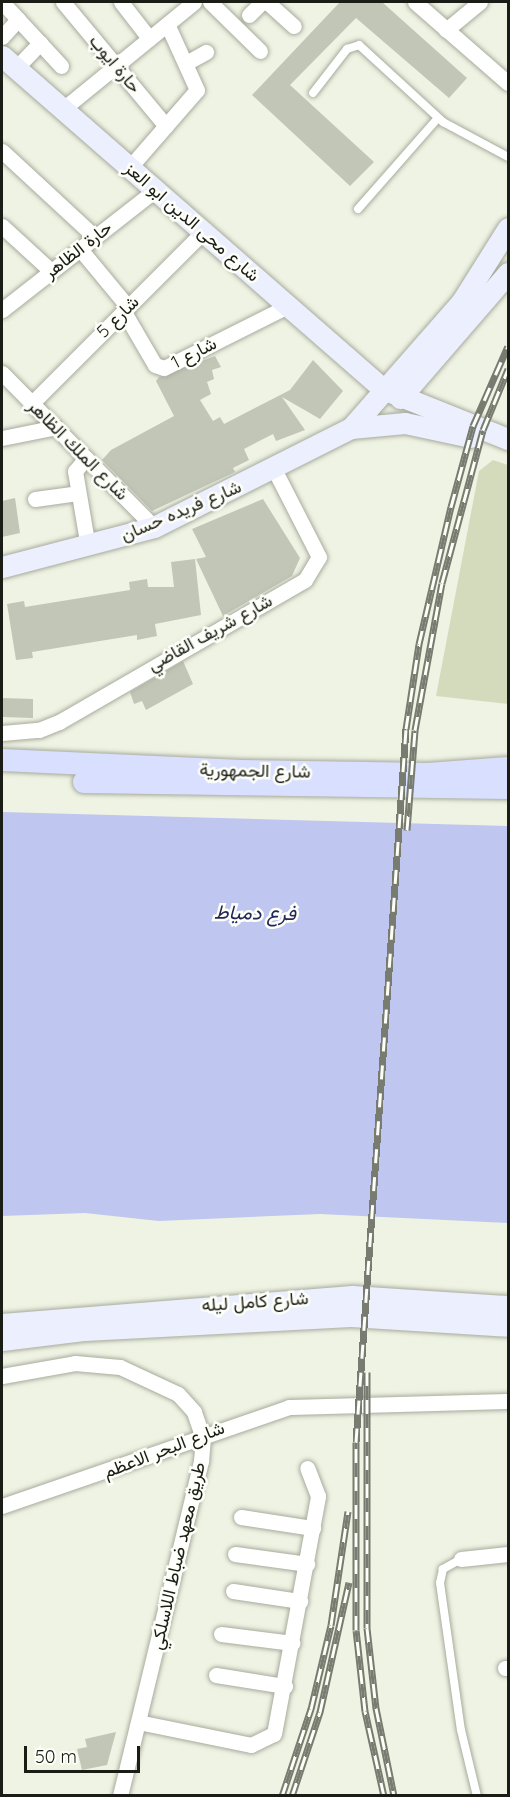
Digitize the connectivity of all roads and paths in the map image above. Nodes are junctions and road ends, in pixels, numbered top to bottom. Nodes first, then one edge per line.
1 (2, 2) edge
2 (63, 2) edge
3 (121, 2) edge
4 (195, 2) edge
5 (210, 2) edge
6 (262, 2) edge
7 (267, 2) edge
8 (415, 2) edge
9 (480, 2) edge
10 (249, 15) dead end
11 (18, 19) junction
12 (167, 24) junction
13 (294, 26) dead end
14 (446, 30) junction
15 (2, 37) edge
16 (149, 38) junction
17 (40, 43) junction
18 (260, 51) dead end
19 (206, 52) dead end
20 (9, 62) edge
21 (186, 63) junction
22 (116, 65) junction
23 (61, 66) dead end
24 (508, 83) edge
25 (313, 93) dead end
26 (63, 109) junction
27 (438, 118) junction
28 (166, 126) junction
29 (2, 151) edge
30 (508, 157) edge
31 (130, 167) junction
32 (155, 190) junction
33 (358, 209) dead end
34 (2, 226) edge
35 (508, 228) edge
36 (203, 232) junction
37 (95, 237) junction
38 (80, 249) junction
39 (51, 271) junction
40 (508, 273) edge
41 (288, 306) junction
42 (2, 310) edge
43 (126, 310) junction
44 (2, 373) edge
45 (392, 394) junction
46 (32, 403) junction
47 (56, 427) junction
48 (351, 428) junction
49 (2, 438) edge
50 (508, 439) edge
51 (508, 451) edge
52 (86, 458) junction
53 (274, 469) junction
54 (78, 493) junction
55 (35, 499) dead end
56 (154, 527) junction
57 (88, 547) junction
58 (2, 567) edge
59 (2, 733) edge
60 (2, 760) edge
61 (508, 768) edge
62 (2, 776) edge
63 (508, 788) edge
64 (508, 1306) edge
65 (2, 1324) edge
66 (508, 1326) edge
67 (2, 1340) edge
68 (2, 1376) edge
69 (508, 1401) edge
70 (203, 1438) junction
71 (307, 1468) dead end
72 (2, 1506) edge
73 (241, 1517) dead end
74 (313, 1528) junction
75 (235, 1554) dead end
76 (508, 1554) edge
77 (461, 1559) joint
78 (307, 1564) junction
79 (233, 1591) dead end
80 (300, 1601) junction
81 (221, 1634) dead end
82 (292, 1643) junction
83 (216, 1675) dead end
84 (285, 1686) junction
85 (138, 1722) junction
86 (120, 1796) edge
87 (477, 1796) edge

1 - 11 street
2 - 22 street, حارة ايوب
3 - 16 street
4 - 12 street
5 - 18 street
6 - 10 street
7 - 13 street
8 - 14 street
9 - 14 street
11 - 15 street
11 - 17 street
12 - 16 street
12 - 21 street
14 - 24 street
16 - 22 street
17 - 20 street
17 - 23 street
19 - 21 street
20 - 26 main road, شارع محى الدين ابو العز
21 - 28 street
22 - 26 street
22 - 28 street, حارة ايوب
25 - 27 lane
26 - 31 main road, شارع محى الدين ابو العز
27 - 30 lane
27 - 33 lane
28 - 31 street
29 - 37 street
31 - 32 main road, شارع محى الدين ابو العز
32 - 36 main road, شارع محى الدين ابو العز
32 - 37 street, حارة الظاهر
34 - 39 street
35 - 45 main road
36 - 41 main road, شارع محى الدين ابو العز
36 - 43 street, شارع 5
37 - 38 street, حارة الظاهر
38 - 39 street, حارة الظاهر
38 - 43 street, شارع 1
39 - 42 street, حارة الظاهر
40 - 45 main road
41 - 43 street, شارع 1
41 - 45 main road, شارع محى الدين ابو العز
43 - 46 street, شارع 5
44 - 46 street, شارع الملك الظاهر
45 - 48 main road
45 - 50 main road
46 - 47 street, شارع الملك الظاهر
47 - 49 street
47 - 52 street, شارع الملك الظاهر
48 - 51 main road
48 - 53 main road, شارع فريده حسان
52 - 54 street
52 - 56 street, شارع الملك الظاهر
53 - 56 main road, شارع فريده حسان
53 - 59 street, شارع شريف القاضي
54 - 55 street
54 - 57 street
56 - 57 main road, شارع فريده حسان
57 - 58 main road, شارع فريده حسان
60 - 61 main road, شارع الجمهورية
62 - 63 main road, شارع الجمهورية
64 - 65 main road, شارع كامل ليله
66 - 67 main road, شارع كامل ليله
68 - 70 street, طريق معهد ضباط اللاسلكي
69 - 70 street, شارع البحر الاعظم
70 - 72 street, شارع البحر الاعظم
70 - 85 street, طريق معهد ضباط اللاسلكي
71 - 74 street
73 - 74 street
74 - 78 street
75 - 78 street
76 - 77 street
77 - 87 lane
78 - 80 street
79 - 80 street
80 - 82 street
81 - 82 street
82 - 84 street
83 - 84 street
84 - 85 street
85 - 86 street, طريق معهد ضباط اللاسلكي

